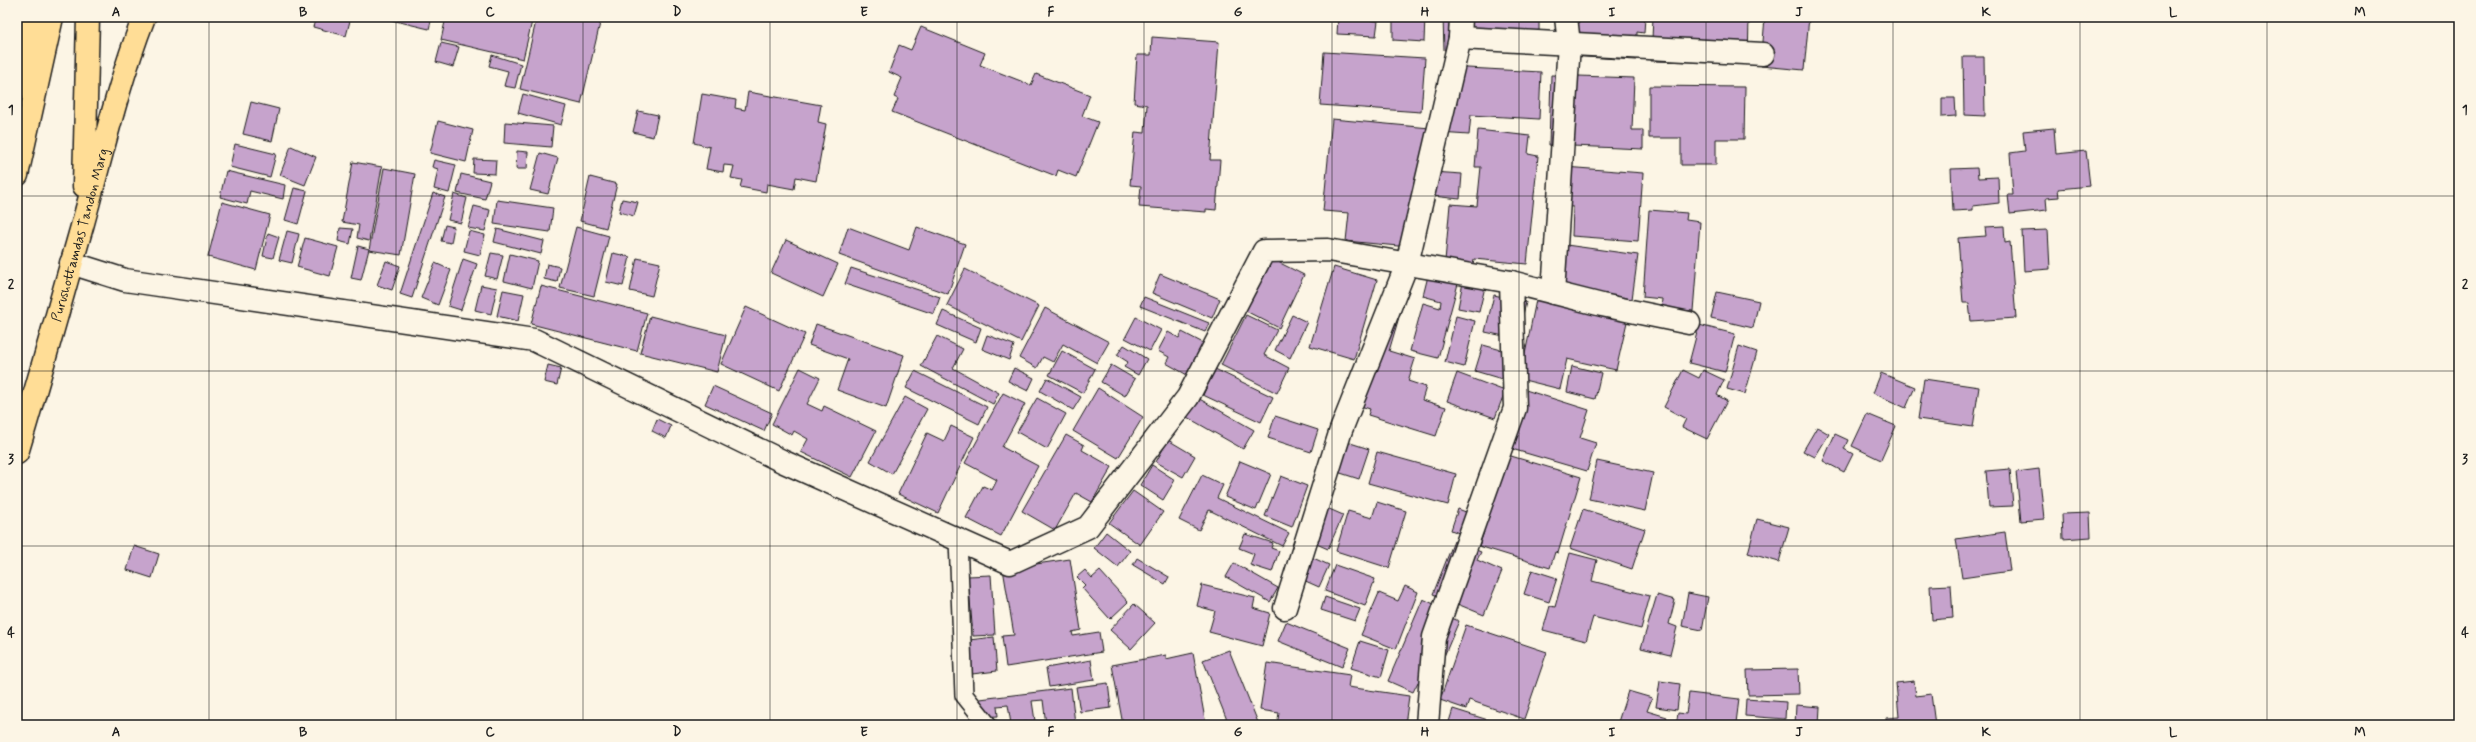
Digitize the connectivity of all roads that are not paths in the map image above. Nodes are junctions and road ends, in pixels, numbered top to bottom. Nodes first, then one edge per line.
1 (30, 17) edge
2 (52, 17) edge
3 (88, 17) edge
4 (144, 17) edge
5 (1566, 17) edge
6 (1460, 27) edge
7 (1569, 44) junction
8 (1762, 54) dead end
9 (17, 156) edge
10 (17, 175) edge
11 (83, 224) junction
12 (71, 263) junction
13 (1407, 264) junction
14 (1511, 282) junction
15 (1553, 293) junction
16 (1689, 324) dead end
17 (17, 453) edge
18 (958, 539) junction
19 (1285, 608) dead end
20 (988, 725) edge
21 (1427, 725) edge

1 - 9 main road
2 - 10 main road
3 - 11 main road
4 - 11 main road, Purushottamdas Tandon Marg
5 - 7 street
6 - 7 street
6 - 13 street
7 - 8 street
7 - 15 street
11 - 12 main road, Purushottamdas Tandon Marg
12 - 17 main road, Purushottamdas Tandon Marg
12 - 18 street
13 - 14 street
13 - 18 street
13 - 19 street
14 - 15 street
14 - 21 street
15 - 16 street
18 - 20 lane

